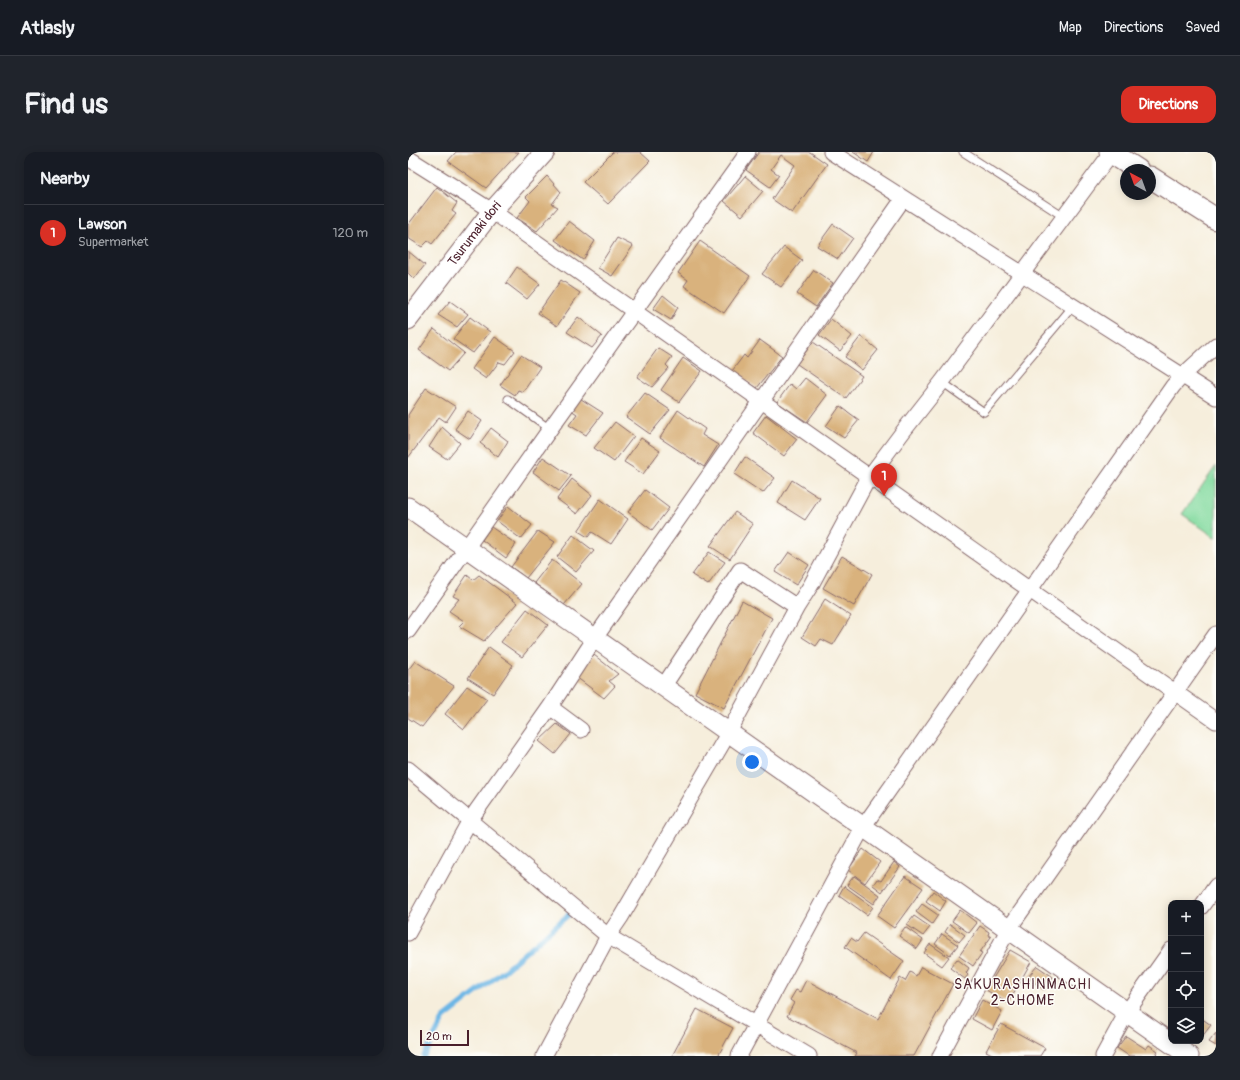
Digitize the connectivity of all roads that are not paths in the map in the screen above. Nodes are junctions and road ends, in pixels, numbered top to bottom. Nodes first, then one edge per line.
1 (545, 152) edge
2 (748, 152) edge
3 (830, 152) edge
4 (963, 152) edge
5 (1111, 152) edge
6 (408, 158) edge
7 (1129, 164) edge
8 (1156, 181) edge
9 (903, 199) junction
10 (492, 211) junction
11 (1064, 217) junction
12 (1216, 219) edge
13 (1023, 274) junction
14 (1073, 306) junction
15 (633, 311) junction
16 (408, 320) edge
17 (1216, 345) edge
18 (1182, 376) junction
19 (942, 382) junction
20 (1216, 397) edge
21 (508, 399) dead end
22 (762, 401) junction
23 (550, 428) junction
24 (870, 477) junction
25 (408, 508) edge
26 (466, 549) junction
27 (1030, 590) junction
28 (797, 607) junction
29 (408, 631) edge
30 (1216, 634) edge
31 (595, 638) junction
32 (663, 687) junction
33 (1175, 692) junction
34 (550, 706) junction
35 (1216, 721) edge
36 (581, 730) dead end
37 (729, 732) junction
38 (408, 769) edge
39 (470, 820) junction
40 (863, 827) junction
41 (1216, 886) edge
42 (1204, 903) edge
43 (1008, 930) junction
44 (408, 933) edge
45 (608, 936) junction
46 (1168, 954) edge
47 (1127, 1012) junction
48 (756, 1024) junction
49 (544, 1056) edge
50 (739, 1056) edge
51 (809, 1056) edge
52 (940, 1056) edge
53 (1103, 1056) edge
54 (1189, 1056) edge

1 - 10 street, Tsurumaki dori
2 - 15 street
3 - 9 street
4 - 11 lane
5 - 7 main road
5 - 11 street
6 - 10 street
8 - 12 main road
9 - 13 street
9 - 22 street
10 - 15 street
10 - 16 street, Tsurumaki dori
11 - 13 street
13 - 14 street
13 - 19 street
14 - 18 street
14 - 19 lane
15 - 22 street
15 - 23 street
17 - 18 street
18 - 20 street
18 - 27 street
19 - 24 street
21 - 23 lane
22 - 24 street
22 - 31 street
23 - 26 street
24 - 27 street
24 - 28 street
25 - 26 street
26 - 29 street
26 - 31 street
27 - 33 street
27 - 40 street
28 - 32 street
28 - 37 street
30 - 33 street
31 - 32 street
31 - 34 street
32 - 37 street
33 - 35 street
33 - 43 street
34 - 36 street
34 - 39 street
37 - 40 street
37 - 45 street
38 - 39 street
39 - 44 street
39 - 45 street
40 - 43 street
40 - 48 street
41 - 42 street
43 - 47 street
43 - 52 street
45 - 48 street
45 - 49 street
46 - 47 street
47 - 53 street
47 - 54 street
48 - 50 street
48 - 51 street

